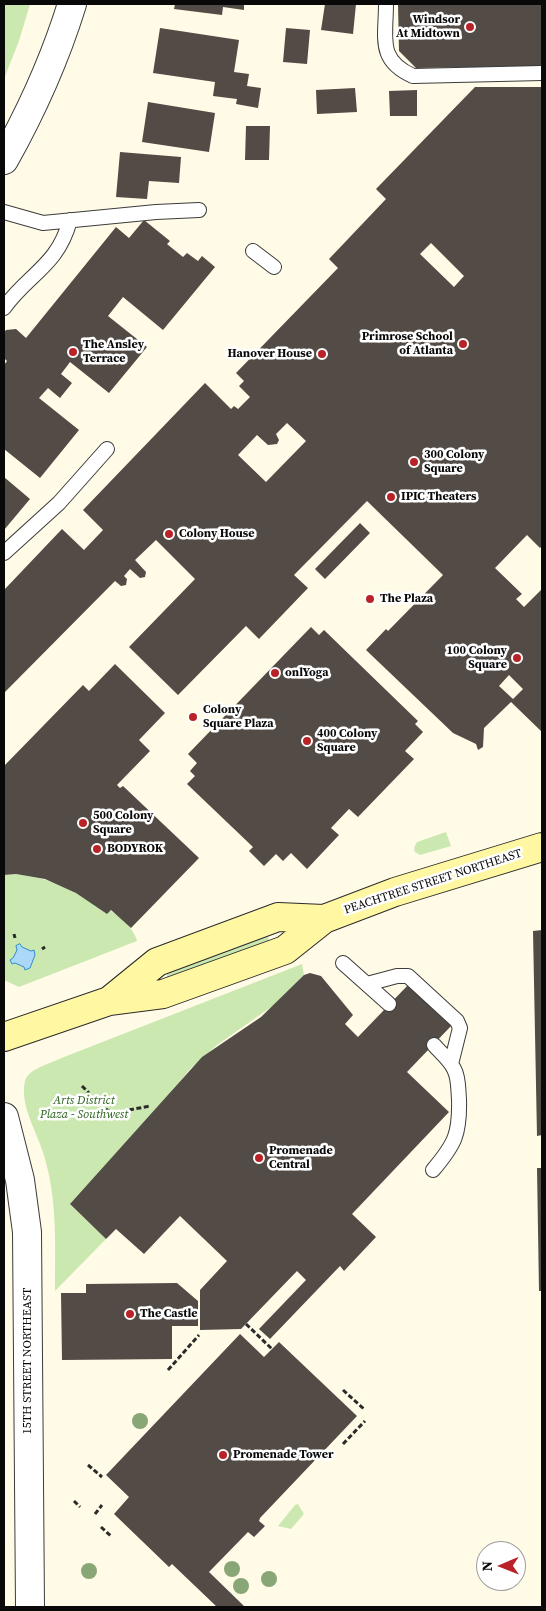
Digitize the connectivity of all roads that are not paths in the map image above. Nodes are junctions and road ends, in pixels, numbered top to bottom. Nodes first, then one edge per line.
1 (72, 4) edge
2 (386, 4) edge
3 (542, 73) edge
4 (4, 160) edge
5 (199, 210) dead end
6 (4, 212) edge
7 (70, 220) junction
8 (253, 251) dead end
9 (274, 267) dead end
10 (4, 308) edge
11 (107, 449) dead end
12 (4, 553) edge
13 (542, 847) edge
14 (343, 962) dead end
15 (367, 984) junction
16 (389, 1004) dead end
17 (4, 1037) edge
18 (434, 1045) dead end
19 (451, 1064) junction
20 (4, 1117) edge
21 (433, 1170) dead end
22 (30, 1607) edge

1 - 4 street
2 - 3 lane
5 - 7 lane
6 - 7 lane
7 - 10 lane
8 - 9 lane
11 - 12 lane
13 - 17 main road, PEACHTREE STREET NORTHEAST
14 - 15 lane
15 - 16 lane
15 - 19 lane
18 - 19 lane
19 - 21 lane
20 - 22 street, 15TH STREET NORTHEAST

